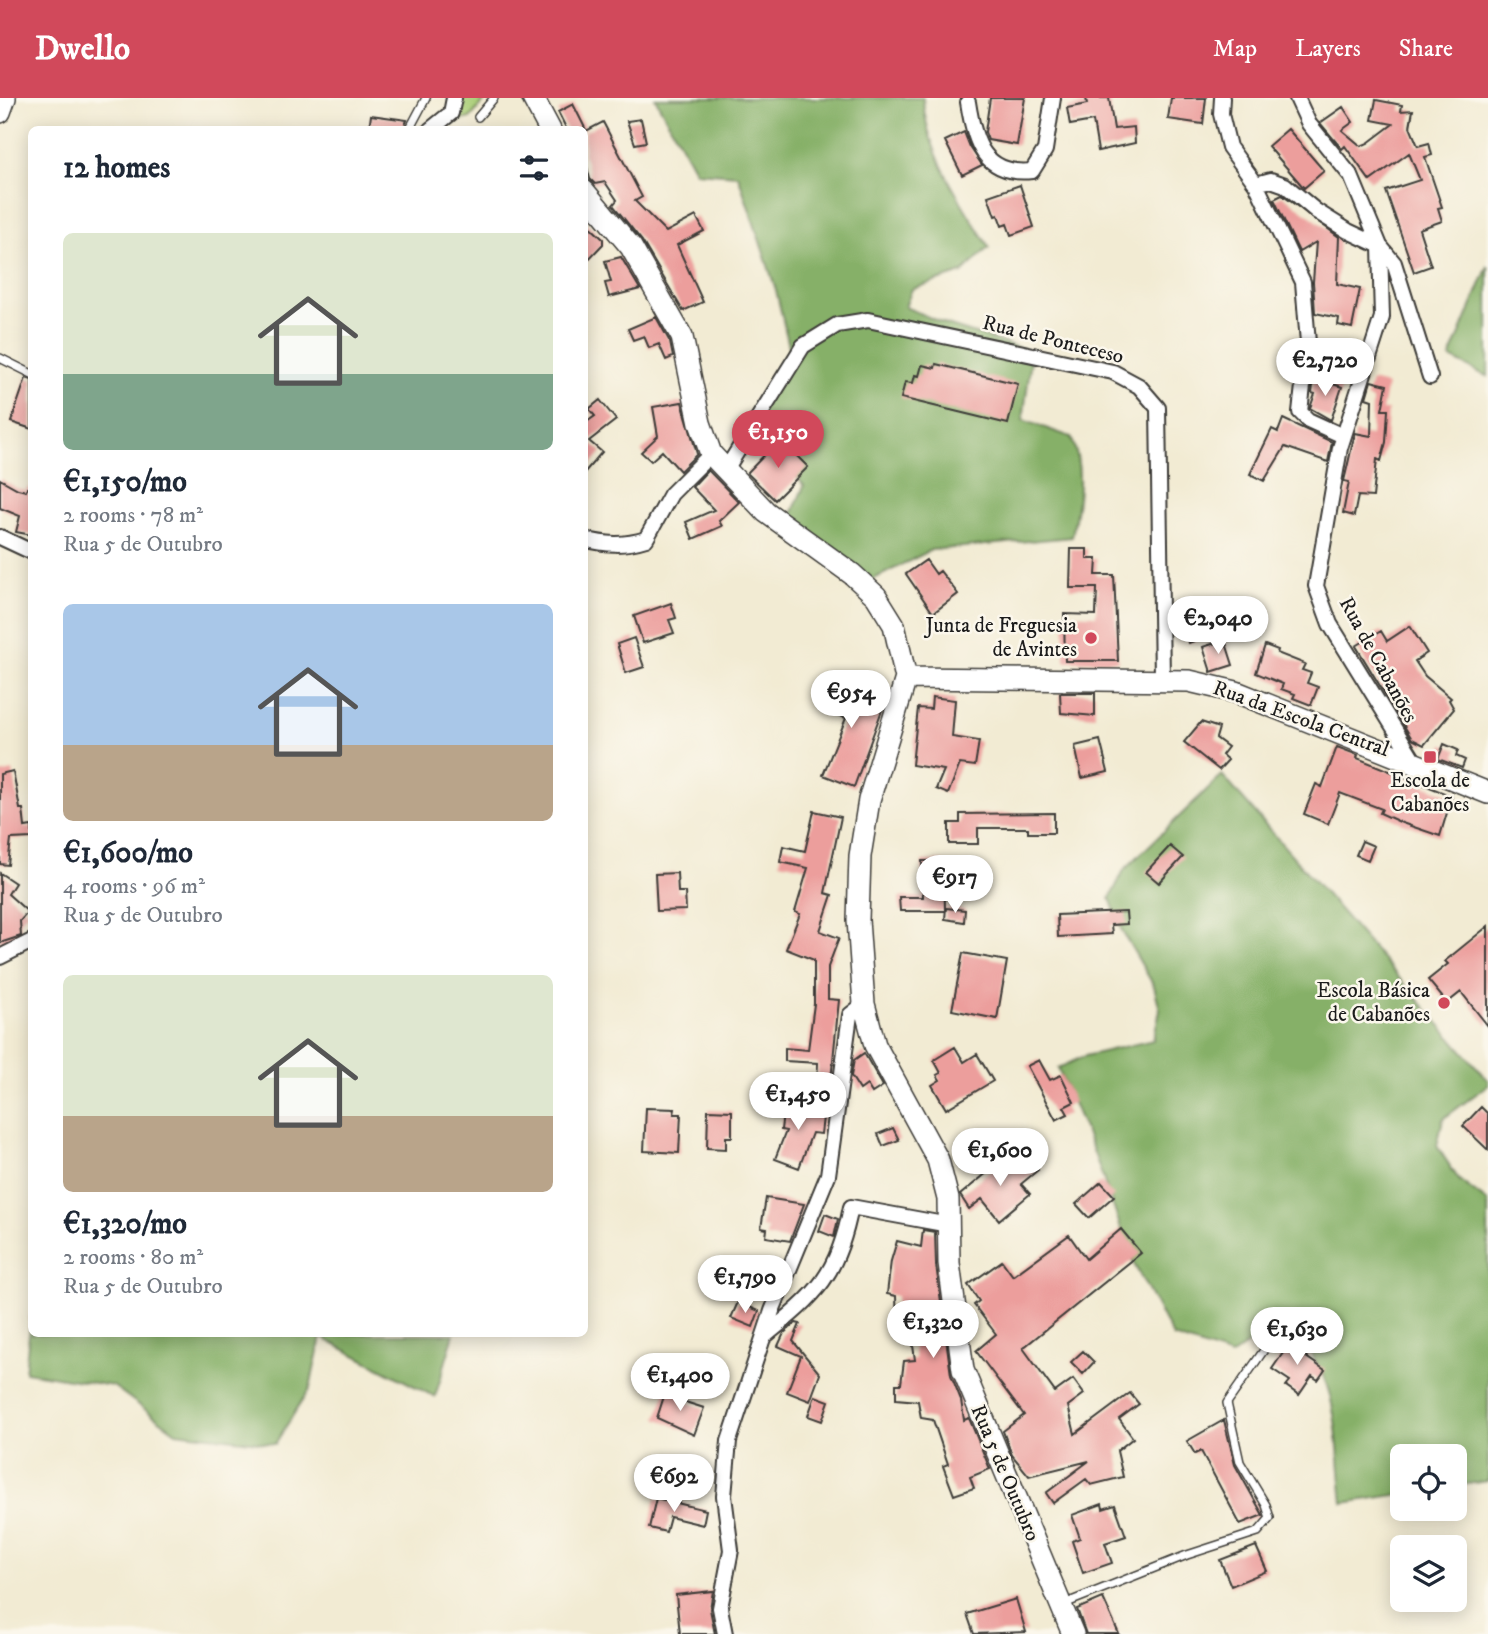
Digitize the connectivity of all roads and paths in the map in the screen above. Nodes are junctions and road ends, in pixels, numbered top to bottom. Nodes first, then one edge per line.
1 (5, 98) edge
2 (426, 98) edge
3 (454, 98) edge
4 (494, 98) edge
5 (533, 98) edge
6 (1054, 98) edge
7 (1222, 98) edge
8 (1297, 98) edge
9 (968, 102) dead end
10 (0, 112) edge
11 (478, 117) dead end
12 (412, 126) edge
13 (435, 126) edge
14 (548, 126) edge
15 (1255, 184) junction
16 (588, 196) edge
17 (1380, 246) junction
18 (0, 358) edge
19 (28, 372) edge
20 (1430, 377) dead end
21 (1343, 436) junction
22 (711, 454) junction
23 (725, 471) junction
24 (0, 537) edge
25 (588, 541) edge
26 (28, 550) edge
27 (905, 668) junction
28 (1162, 679) junction
29 (1415, 762) junction
30 (1488, 793) edge
31 (28, 943) edge
32 (0, 957) edge
33 (864, 1004) junction
34 (949, 1225) junction
35 (1278, 1330) dead end
36 (764, 1337) junction
37 (1060, 1605) junction
38 (725, 1634) edge
39 (1073, 1634) edge

1 - 10 street
2 - 12 lane
3 - 13 street
4 - 11 lane
5 - 14 street
6 - 9 street
7 - 15 street
8 - 17 street, Rua de Cabanões
15 - 17 street
15 - 21 street
16 - 22 street
17 - 20 street, Rua de Cabanões
17 - 21 street, Rua de Cabanões
18 - 19 lane
21 - 29 street, Rua de Cabanões
22 - 23 street
22 - 25 street
23 - 27 street
23 - 28 street, Rua de Ponteceso
24 - 26 street
27 - 28 street, Rua da Escola Central
27 - 33 street, Rua 5 de Outubro
28 - 29 street, Rua da Escola Central
29 - 30 street, Rua da Escola Central
31 - 32 street
33 - 34 street, Rua 5 de Outubro
33 - 36 street
34 - 36 street
34 - 37 street, Rua 5 de Outubro
35 - 37 lane
36 - 38 street
37 - 39 street, Rua 5 de Outubro

